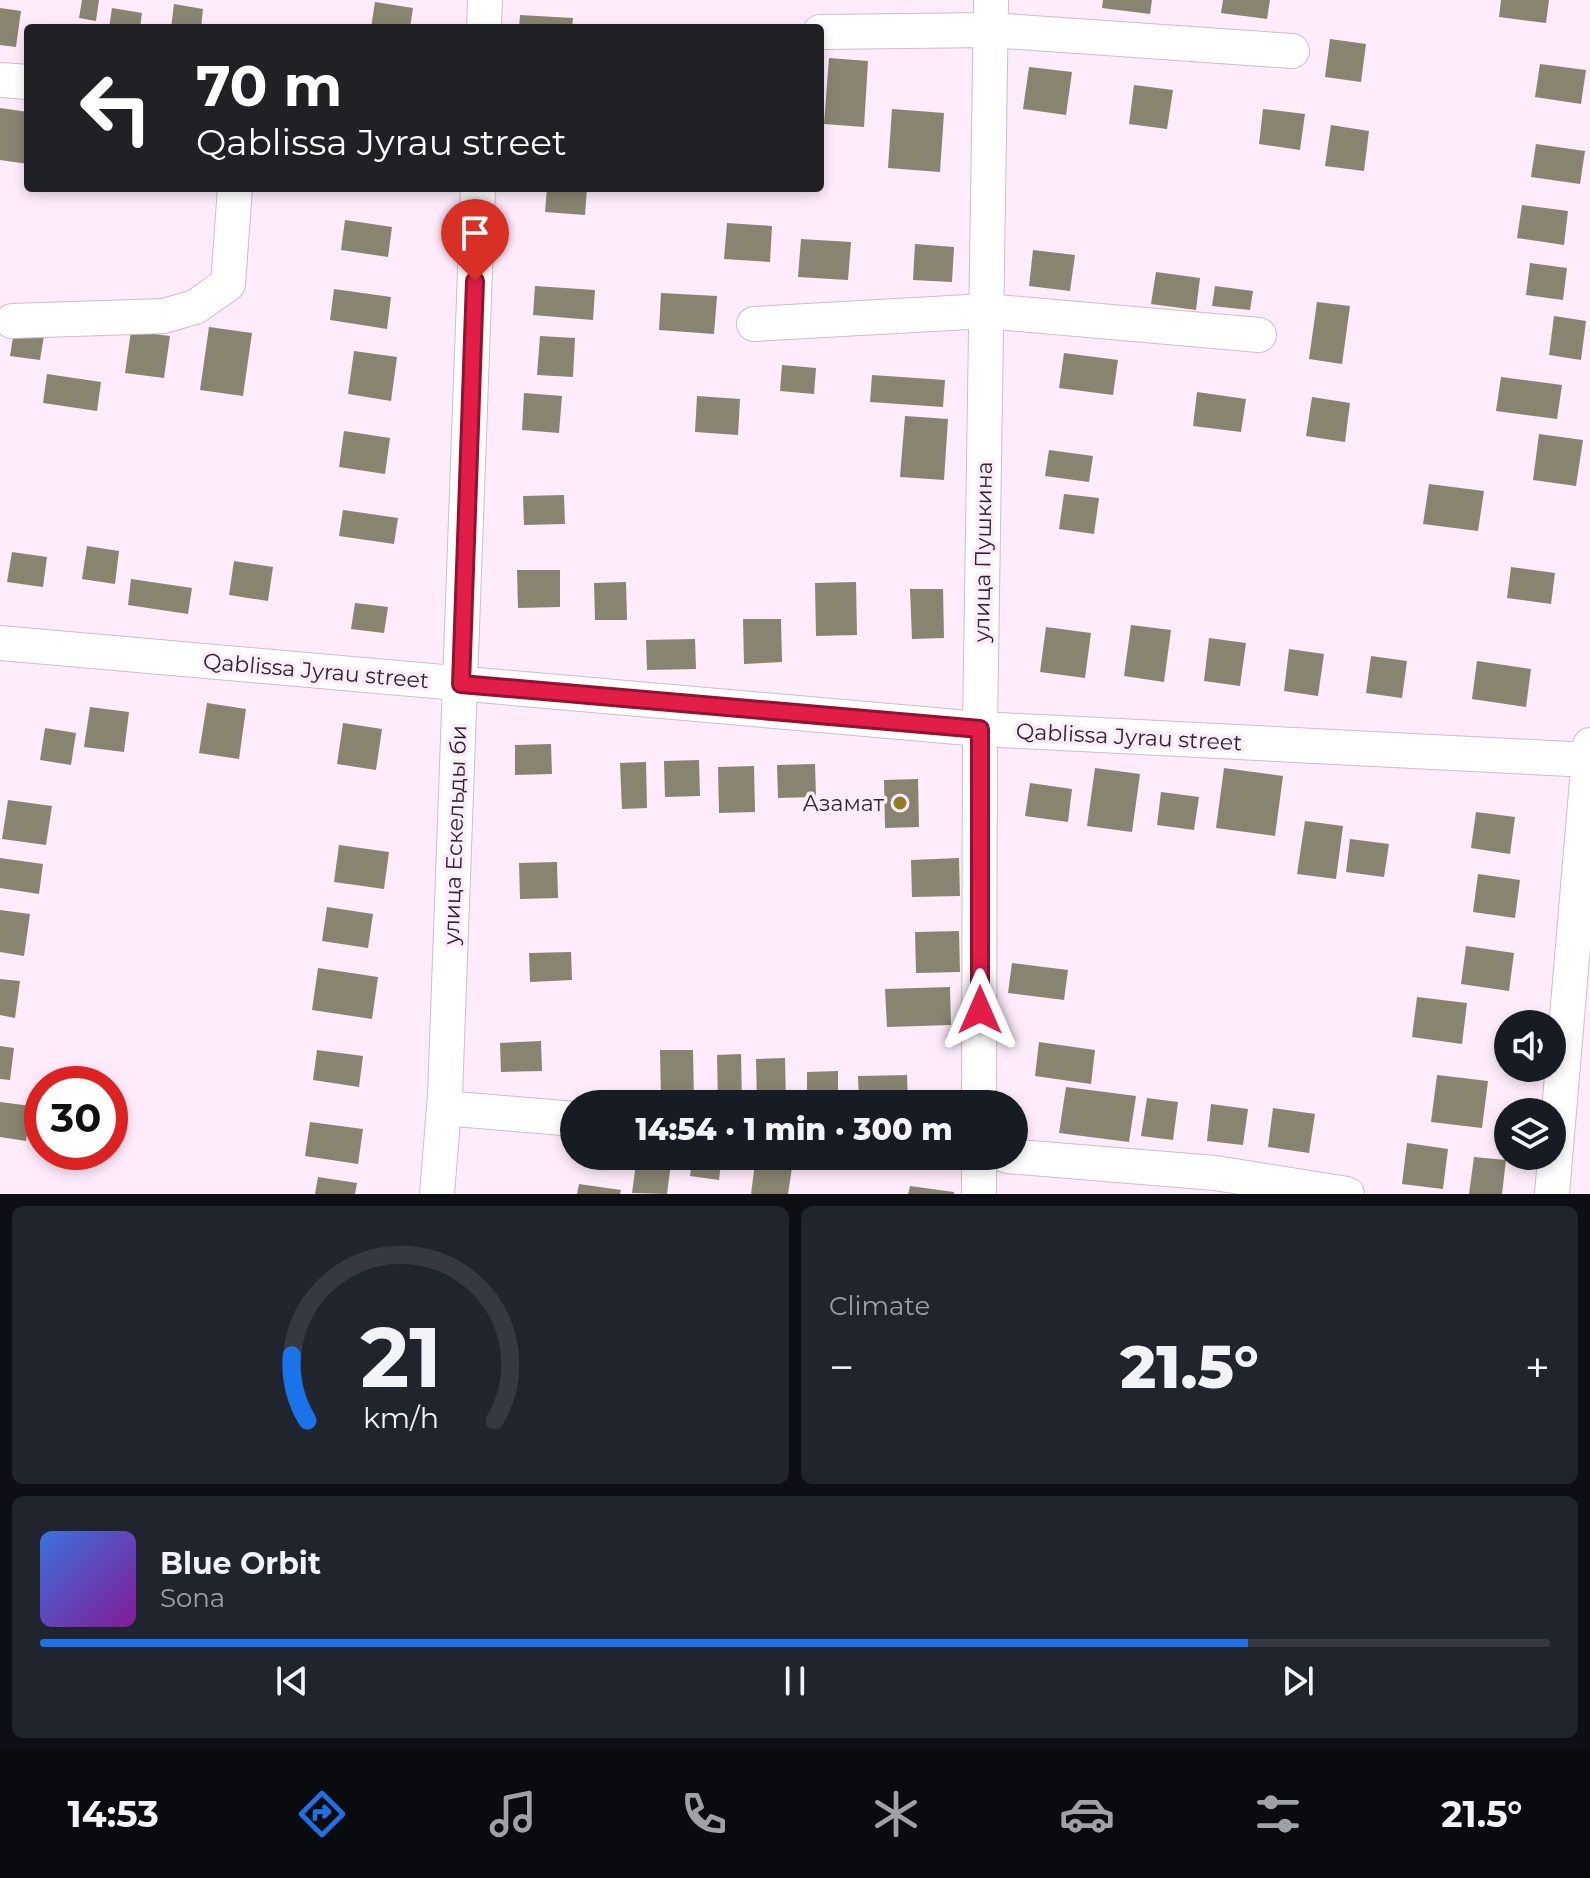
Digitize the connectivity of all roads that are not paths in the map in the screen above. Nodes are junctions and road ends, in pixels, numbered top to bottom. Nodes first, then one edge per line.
1 (485, 0) edge
2 (991, 15) edge
3 (484, 24) edge
4 (824, 32) edge
5 (1292, 51) dead end
6 (0, 80) edge
7 (24, 82) edge
8 (235, 192) edge
9 (478, 192) edge
10 (986, 311) junction
11 (12, 321) dead end
12 (754, 324) dead end
13 (1259, 335) dead end
14 (0, 643) edge
15 (461, 684) junction
16 (980, 729) junction
17 (1589, 755) edge
18 (979, 1090) edge
19 (444, 1108) junction
20 (560, 1118) edge
21 (1028, 1158) edge
22 (979, 1170) edge
23 (437, 1194) edge
24 (979, 1194) edge
25 (1347, 1194) edge
26 (1552, 1194) edge

1 - 3 street
2 - 4 street
2 - 5 street
2 - 10 street, улица Пушкина
6 - 7 street
8 - 11 street
9 - 15 street, улица Ескельды би
10 - 12 street
10 - 13 street
10 - 16 street, улица Пушкина
14 - 15 street, Qablissa Jyrau street
15 - 16 street, Qablissa Jyrau street
15 - 19 street, улица Ескельды би
16 - 17 street, Qablissa Jyrau street
16 - 18 street, улица Пушкина
17 - 26 street
19 - 20 street
19 - 23 street, улица Ескельды би
21 - 25 street
22 - 24 street

